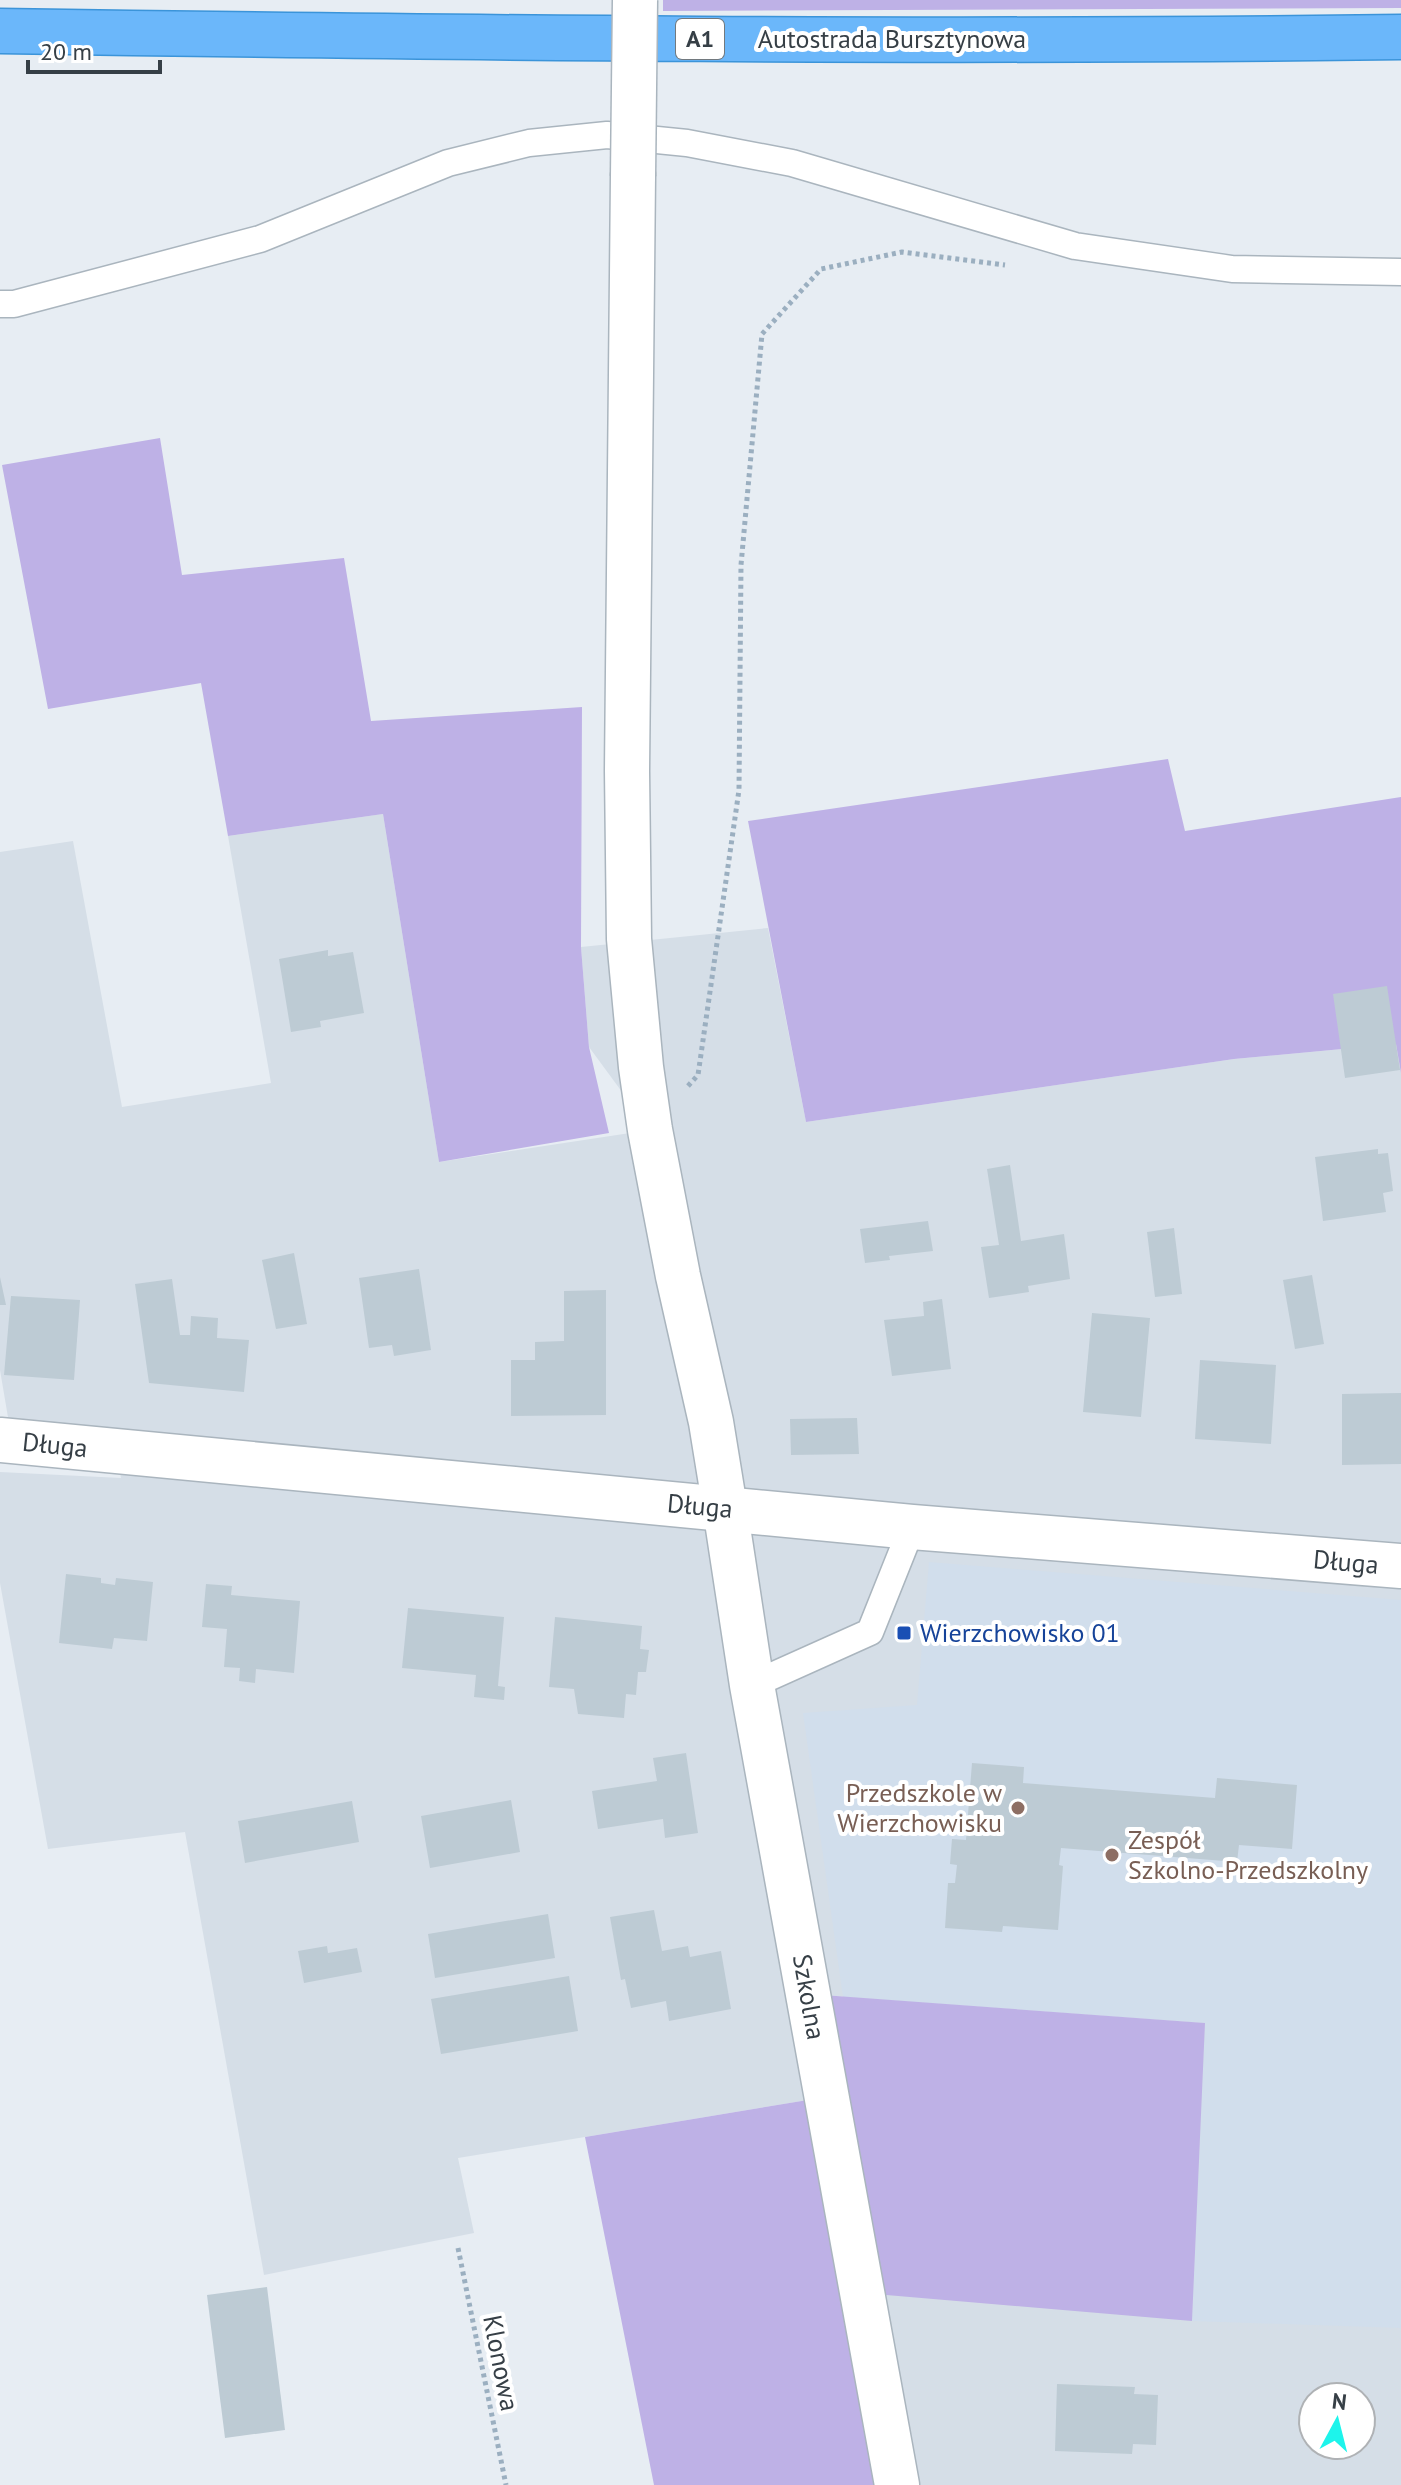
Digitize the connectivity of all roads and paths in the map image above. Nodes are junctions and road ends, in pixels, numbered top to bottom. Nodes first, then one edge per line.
1 (635, 0) edge
2 (0, 31) edge
3 (1401, 37) edge
4 (1010, 266) dead end
5 (1401, 272) edge
6 (0, 304) edge
7 (650, 1130) junction
8 (0, 1440) edge
9 (725, 1508) junction
10 (912, 1527) junction
11 (1401, 1566) edge
12 (752, 1685) junction
13 (458, 2248) dead end
14 (506, 2485) edge
15 (897, 2485) edge

1 - 7 street, Szkolna, bridge
2 - 3 highway, Autostrada Bursztynowa / A1
4 - 7 path
5 - 6 lane
7 - 9 street, Szkolna
8 - 9 street, Długa
9 - 10 street, Długa
9 - 12 street, Szkolna
10 - 11 street, Długa
10 - 12 lane
12 - 15 street, Szkolna
13 - 14 path, Klonowa

